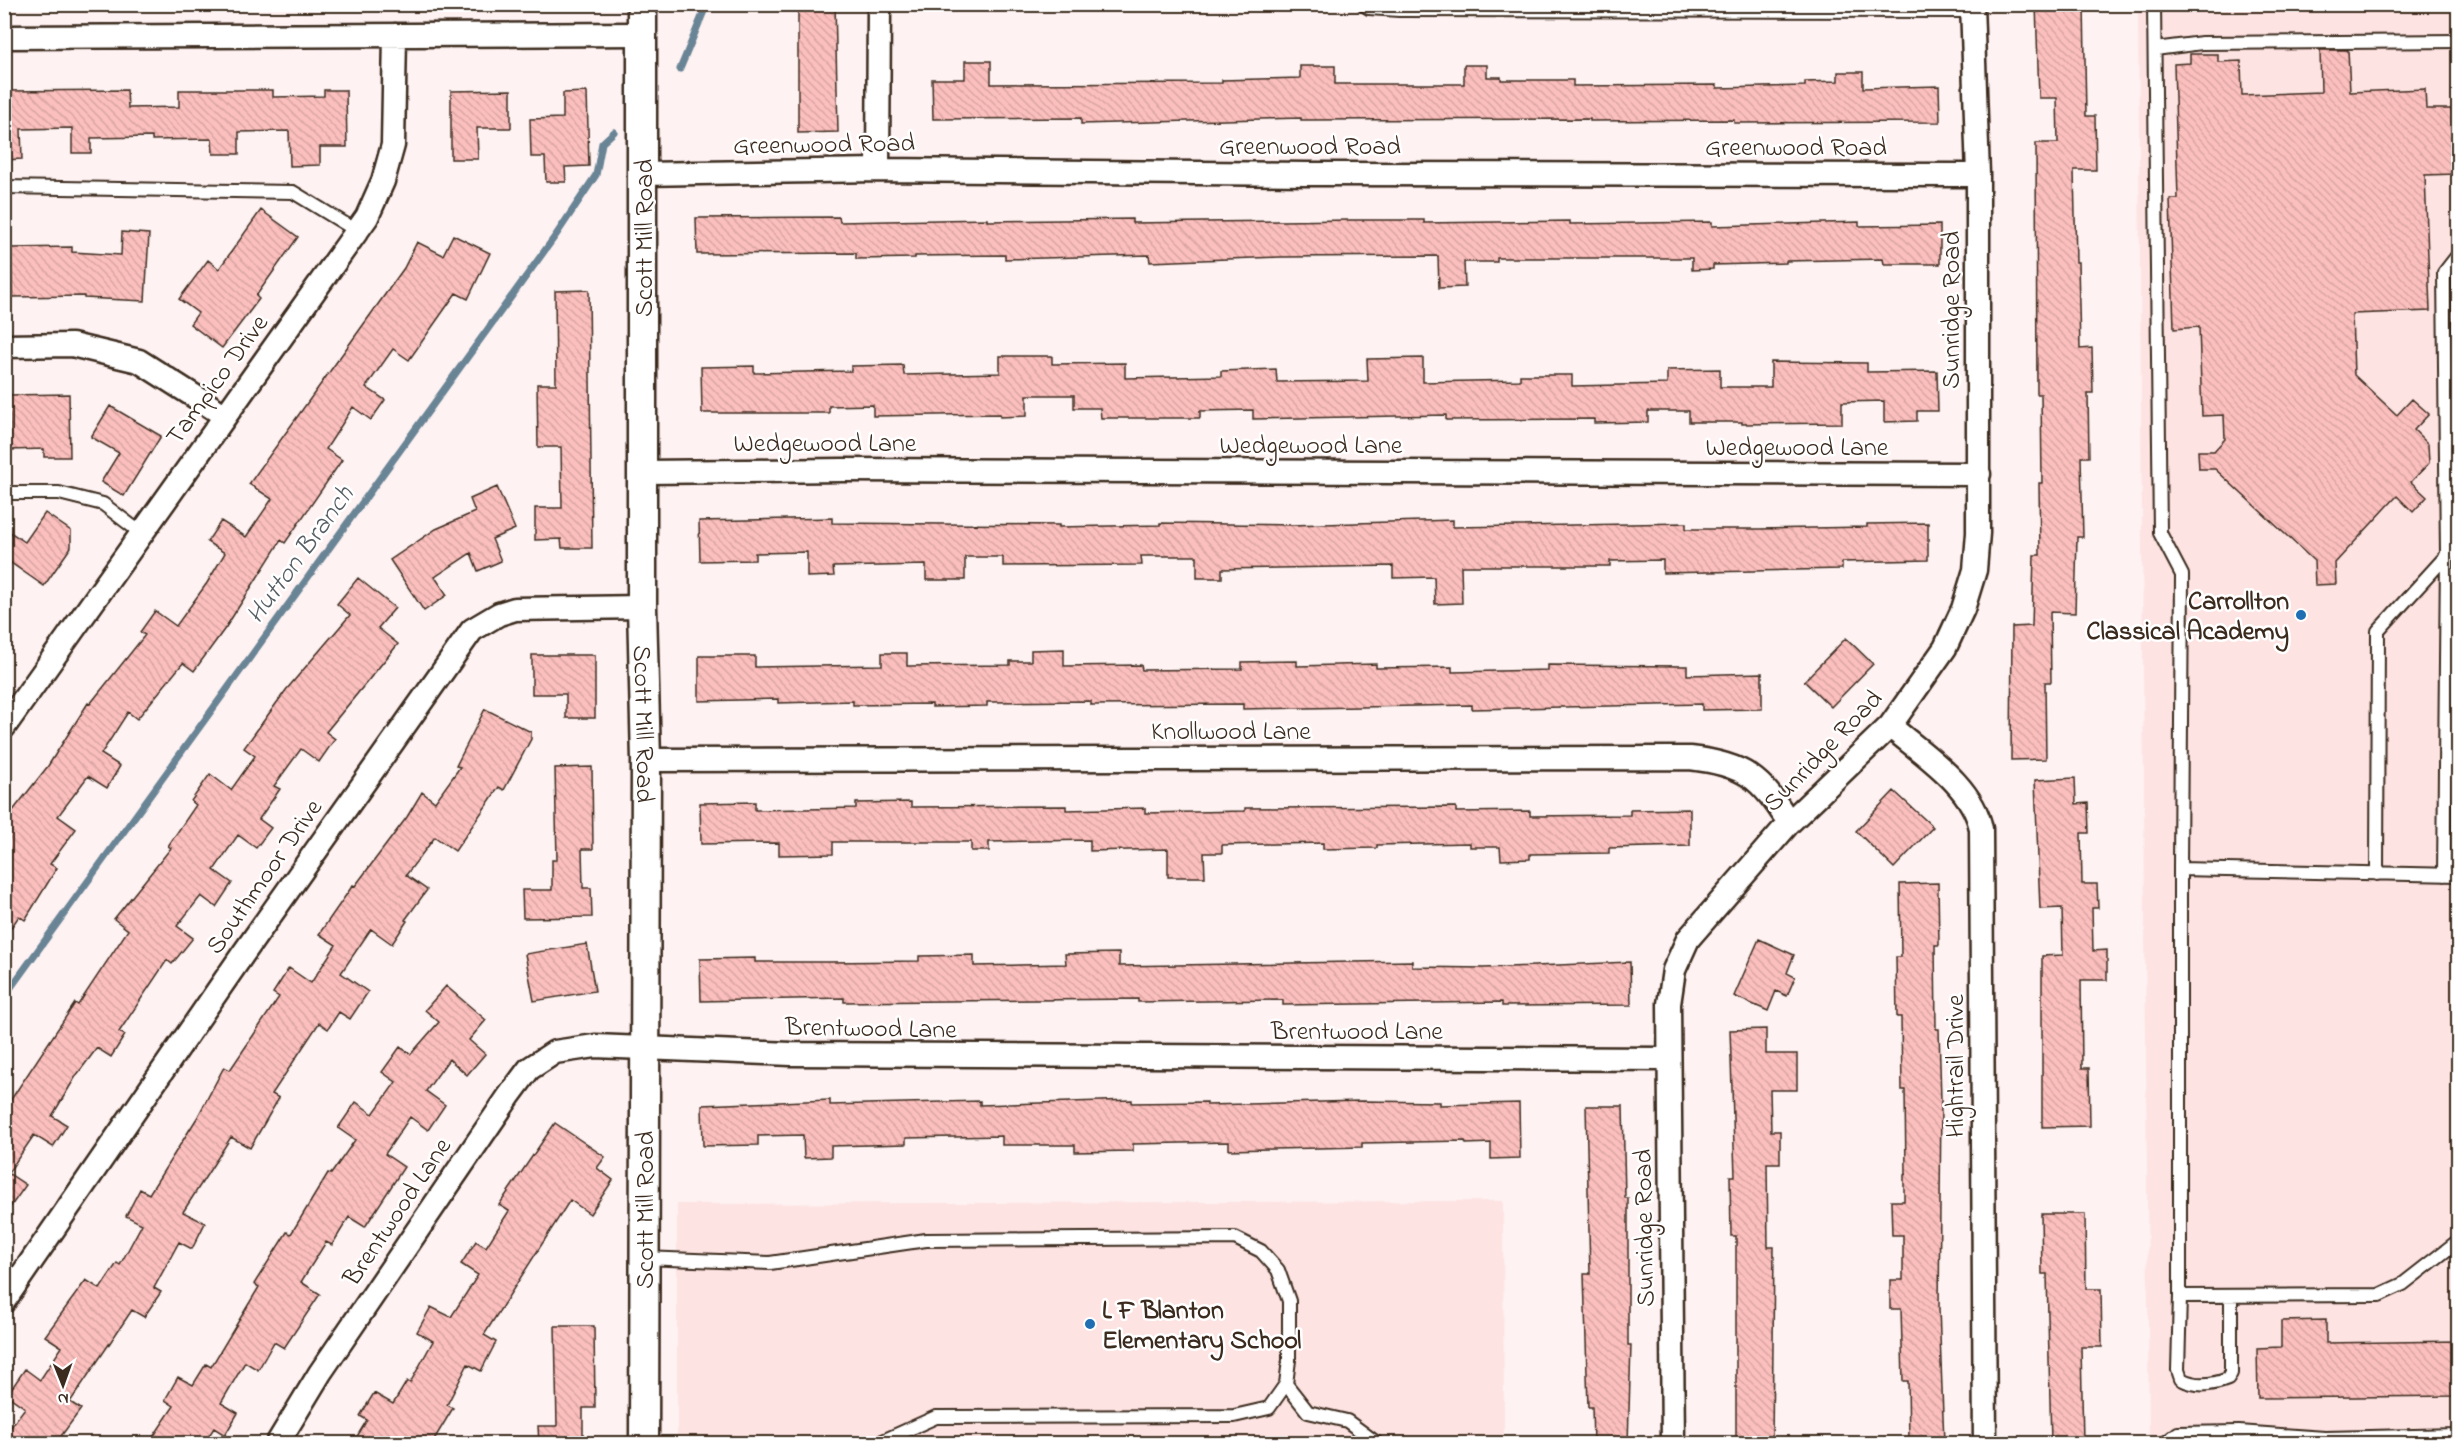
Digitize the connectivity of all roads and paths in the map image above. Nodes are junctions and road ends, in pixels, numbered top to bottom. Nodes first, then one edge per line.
1 (642, 4) edge
2 (879, 4) edge
3 (1363, 4) edge
4 (2154, 4) edge
5 (1972, 8) edge
6 (642, 33) junction
7 (395, 35) junction
8 (4, 37) edge
9 (2458, 41) edge
10 (2156, 49) junction
11 (878, 170) junction
12 (642, 174) junction
13 (1978, 175) junction
14 (4, 188) edge
15 (357, 231) junction
16 (2458, 255) edge
17 (4, 345) edge
18 (224, 415) junction
19 (643, 472) junction
20 (1979, 474) junction
21 (4, 493) edge
22 (141, 533) junction
23 (2453, 552) edge
24 (642, 607) junction
25 (5, 726) edge
26 (1890, 726) junction
27 (646, 760) junction
28 (1789, 824) junction
29 (2180, 869) junction
30 (2378, 874) junction
31 (2444, 875) junction
32 (2458, 875) edge
33 (645, 1050) junction
34 (1670, 1059) junction
35 (2458, 1242) edge
36 (644, 1258) junction
37 (2180, 1296) junction
38 (2231, 1296) junction
39 (4, 1301) edge
40 (1286, 1384) junction
41 (2458, 1435) edge
42 (2325, 1441) edge
43 (277, 1443) edge
44 (644, 1443) edge
45 (876, 1443) edge
46 (1378, 1443) edge
47 (1673, 1443) edge
48 (1985, 1443) edge
49 (2163, 1443) edge

1 - 6 street, Scott Mill Road
2 - 11 street
3 - 5 lane
4 - 10 lane
5 - 13 street, Sunridge Road
6 - 7 street
6 - 12 street, Scott Mill Road
7 - 8 street
7 - 15 street, Tampico Drive
9 - 10 lane
10 - 29 lane
11 - 12 street, Greenwood Road
11 - 13 street, Greenwood Road
12 - 19 street, Scott Mill Road
13 - 20 street, Sunridge Road
14 - 15 lane
15 - 18 street, Tampico Drive
16 - 23 lane
17 - 18 street
18 - 22 street, Tampico Drive
19 - 20 street, Wedgewood Lane
19 - 24 street, Scott Mill Road
20 - 26 street, Sunridge Road
21 - 22 lane
22 - 25 street, Tampico Drive
23 - 30 lane
23 - 31 lane
24 - 27 street, Scott Mill Road
24 - 39 street, Southmoor Drive
26 - 28 street, Sunridge Road
26 - 48 street, Hightrail Drive
27 - 28 street, Knollwood Lane
27 - 33 street, Scott Mill Road
28 - 34 street, Sunridge Road
29 - 30 lane
29 - 37 lane
30 - 31 lane
31 - 32 lane
33 - 34 street, Brentwood Lane
33 - 36 street, Scott Mill Road
33 - 43 street, Brentwood Lane
34 - 47 street, Sunridge Road
35 - 38 lane
36 - 40 lane
36 - 44 street, Scott Mill Road
37 - 38 lane
37 - 38 lane
40 - 45 lane
40 - 46 lane
41 - 42 lane
42 - 49 lane

